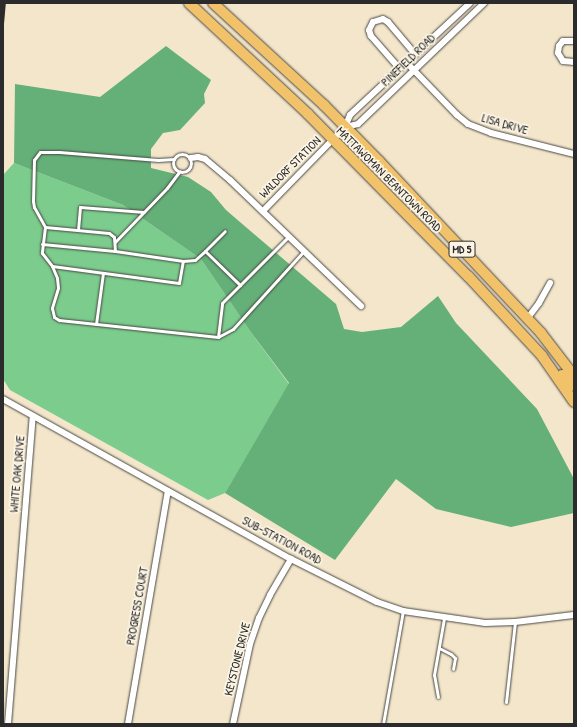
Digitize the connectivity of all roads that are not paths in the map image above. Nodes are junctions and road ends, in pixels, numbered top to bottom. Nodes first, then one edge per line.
1 (189, 3) edge
2 (212, 3) edge
3 (470, 3) edge
4 (484, 3) edge
5 (573, 38) edge
6 (415, 54) junction
7 (406, 62) junction
8 (574, 62) edge
9 (399, 68) junction
10 (413, 70) junction
11 (345, 126) junction
12 (332, 139) junction
13 (574, 154) edge
14 (191, 158) junction
15 (174, 159) junction
16 (180, 171) junction
17 (262, 211) junction
18 (144, 212) junction
19 (45, 227) junction
20 (78, 230) junction
21 (224, 231) dead end
22 (289, 236) junction
23 (115, 242) junction
24 (42, 244) junction
25 (305, 250) junction
26 (115, 251) junction
27 (205, 252) junction
28 (183, 262) junction
29 (52, 266) junction
30 (103, 273) junction
31 (550, 283) dead end
32 (240, 285) junction
33 (361, 306) dead end
34 (507, 318) junction
35 (527, 319) junction
36 (96, 324) junction
37 (218, 337) junction
38 (574, 376) edge
39 (574, 386) edge
40 (3, 399) edge
41 (574, 402) edge
42 (33, 416) junction
43 (168, 491) junction
44 (291, 559) junction
45 (403, 611) junction
46 (574, 615) edge
47 (444, 618) junction
48 (515, 622) junction
49 (439, 648) junction
50 (453, 670) dead end
51 (438, 697) dead end
52 (506, 702) dead end
53 (8, 724) edge
54 (128, 724) edge
55 (233, 724) edge
56 (383, 724) edge

1 - 12 highway, MATTAWOMAN BEANTOWN ROAD / MD 5
2 - 11 highway, MATTAWOMAN BEANTOWN ROAD / MD 5
3 - 6 street, PINEFIELD ROAD
4 - 10 street, PINEFIELD ROAD
5 - 8 street
6 - 7 street, PINEFIELD ROAD
6 - 9 street
7 - 9 street, PINEFIELD ROAD
7 - 10 street, LISA DRIVE
9 - 11 street, PINEFIELD ROAD
10 - 11 street, PINEFIELD ROAD
10 - 13 street, LISA DRIVE
11 - 12 street, PINEFIELD ROAD
11 - 35 highway, MATTAWOMAN BEANTOWN ROAD / MD 5
12 - 17 street, WALDORF STATION
12 - 34 highway, MATTAWOMAN BEANTOWN ROAD / MD 5
14 - 15 lane
14 - 16 lane
14 - 17 street
15 - 16 lane
15 - 19 lane
16 - 18 lane
17 - 22 street
18 - 20 lane
18 - 23 lane
19 - 20 lane
19 - 24 lane
20 - 23 lane
21 - 27 lane
22 - 25 street
22 - 32 lane
23 - 26 lane
24 - 26 lane
24 - 29 lane
25 - 33 street
25 - 37 lane
26 - 28 lane
27 - 28 lane
27 - 32 lane
28 - 30 lane
29 - 30 lane
29 - 36 lane
30 - 36 lane
31 - 35 street
32 - 37 lane
34 - 39 highway
34 - 41 highway, MATTAWOMAN BEANTOWN ROAD / MD 5
35 - 38 highway, MATTAWOMAN BEANTOWN ROAD / MD 5
36 - 37 lane
40 - 42 street, SUB-STATION ROAD
42 - 43 street, SUB-STATION ROAD
42 - 53 street, WHITE OAK DRIVE
43 - 44 street, SUB-STATION ROAD
43 - 54 street, PROGRESS COURT
44 - 45 street, SUB-STATION ROAD
44 - 55 street, KEYSTONE DRIVE
45 - 47 street, SUB-STATION ROAD
45 - 56 lane
46 - 48 street, SUB-STATION ROAD
47 - 48 street, SUB-STATION ROAD
47 - 49 lane
48 - 52 lane
49 - 50 lane
49 - 51 lane

